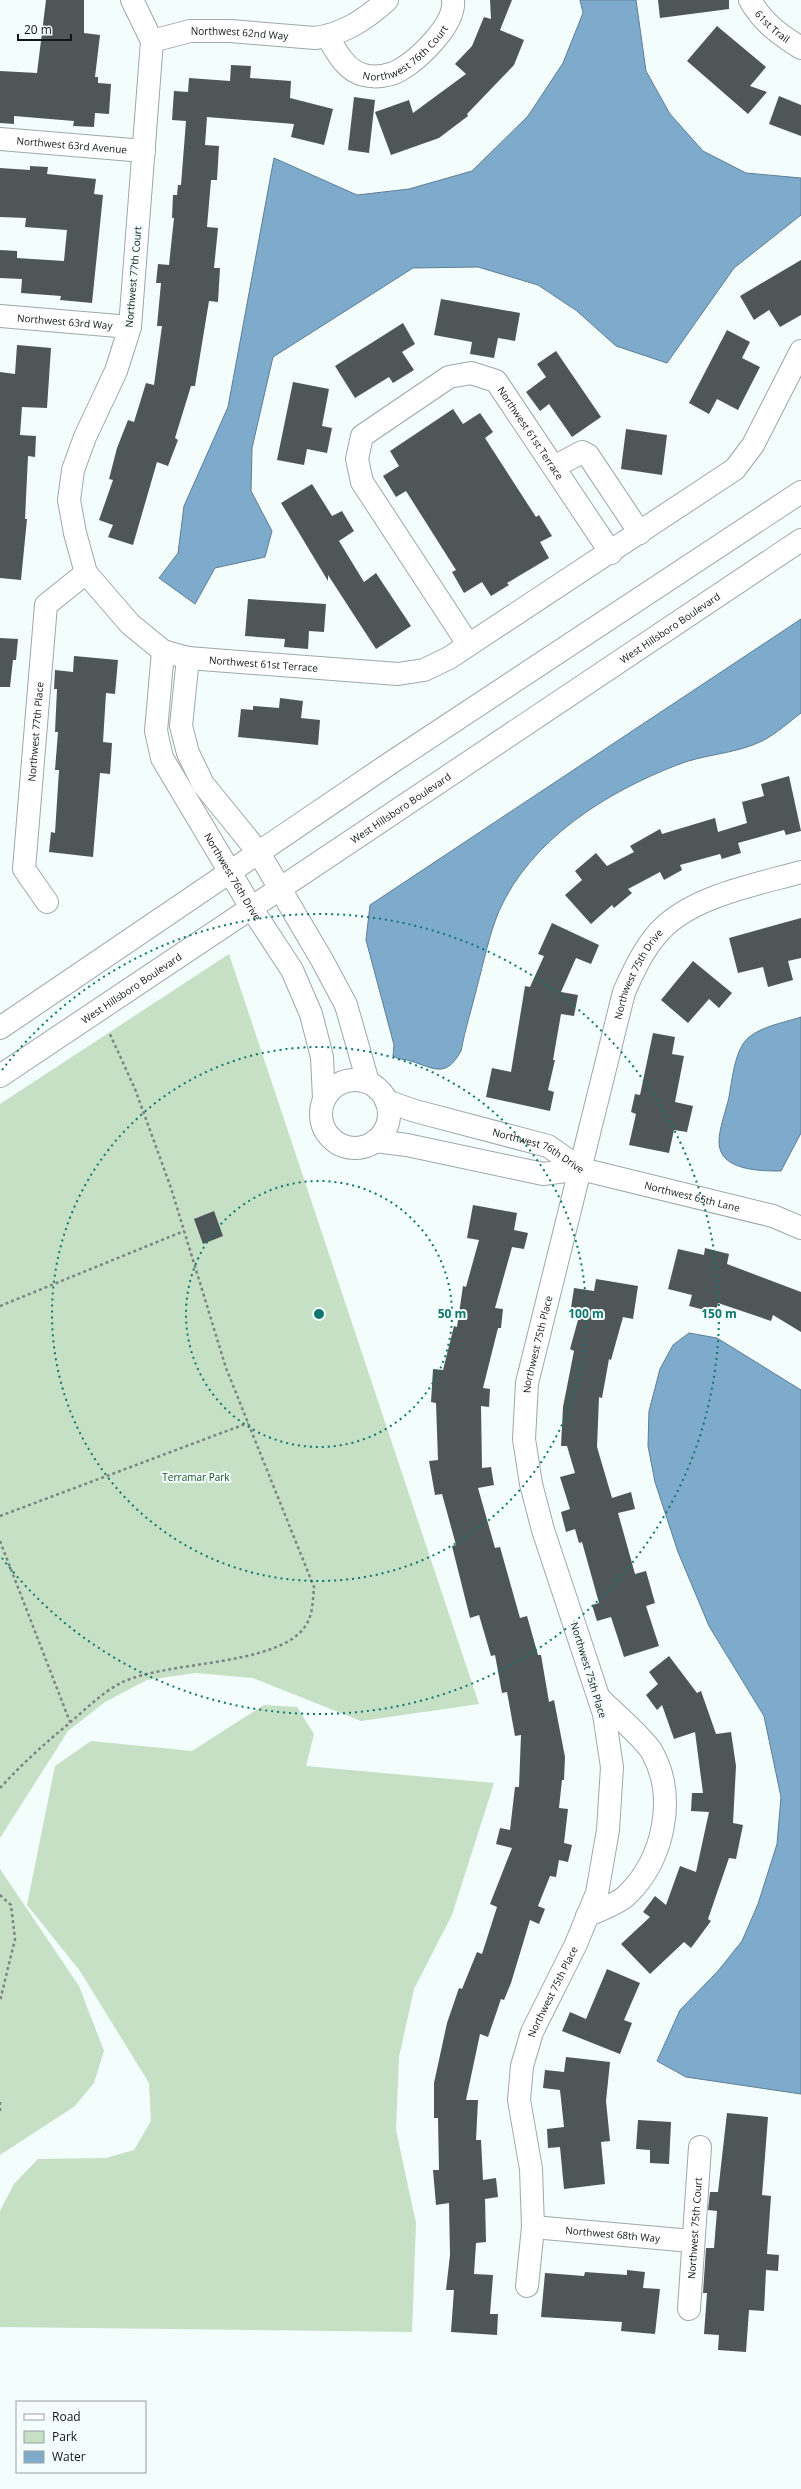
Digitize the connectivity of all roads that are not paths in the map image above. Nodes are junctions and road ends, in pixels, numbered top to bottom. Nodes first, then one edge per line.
1 (132, 0) edge
2 (387, 0) edge
3 (453, 0) edge
4 (750, 0) edge
5 (327, 36) junction
6 (152, 41) junction
7 (801, 48) edge
8 (0, 140) edge
9 (144, 151) junction
10 (0, 316) edge
11 (130, 327) junction
12 (801, 351) edge
13 (554, 467) junction
14 (801, 492) edge
15 (640, 533) junction
16 (801, 540) edge
17 (611, 553) junction
18 (86, 573) junction
19 (468, 644) junction
20 (163, 652) junction
21 (188, 658) junction
22 (259, 853) junction
23 (801, 872) edge
24 (231, 873) junction
25 (281, 890) junction
26 (47, 902) dead end
27 (252, 909) junction
28 (0, 1028) edge
29 (0, 1076) edge
30 (368, 1082) junction
31 (324, 1099) junction
32 (386, 1101) junction
33 (466, 1124) junction
34 (375, 1141) junction
35 (458, 1156) junction
36 (581, 1169) junction
37 (801, 1228) edge
38 (598, 1697) junction
39 (587, 1916) junction
40 (700, 2147) dead end
41 (533, 2227) junction
42 (692, 2241) junction
43 (527, 2286) dead end
44 (689, 2308) dead end

1 - 6 street
2 - 5 street
3 - 5 street, Northwest 76th Court
4 - 7 street, 61st Trail
5 - 6 street, Northwest 62nd Way
6 - 9 street, Northwest 77th Court
8 - 9 street, Northwest 63rd Avenue
9 - 11 street, Northwest 77th Court
10 - 11 street, Northwest 63rd Way
11 - 18 street, Northwest 77th Court
12 - 15 street, Northwest 61st Terrace
13 - 15 street
13 - 17 street, Northwest 61st Terrace
13 - 19 street, Northwest 61st Terrace
14 - 22 street
15 - 17 street, Northwest 61st Terrace
16 - 25 street, West Hillsboro Boulevard
17 - 19 street, Northwest 61st Terrace
18 - 20 street, Northwest 61st Terrace
18 - 26 street, Northwest 77th Place
19 - 21 street, Northwest 61st Terrace
20 - 21 street, Northwest 61st Terrace
20 - 24 street, Northwest 76th Drive
21 - 22 street
22 - 24 street
22 - 25 street
23 - 36 street, Northwest 75th Drive
24 - 27 street, Northwest 76th Drive
24 - 28 street
25 - 27 street, West Hillsboro Boulevard
25 - 30 street
27 - 29 street, West Hillsboro Boulevard
27 - 31 street, Northwest 76th Drive
30 - 31 street
30 - 32 street
31 - 34 street
32 - 33 street, Northwest 76th Drive
32 - 34 street
33 - 35 street
33 - 36 street, Northwest 76th Drive
34 - 35 street, Northwest 76th Drive
35 - 36 street, Northwest 76th Drive
36 - 37 street, Northwest 65th Lane
36 - 38 street, Northwest 75th Place
38 - 39 street, Northwest 75th Place
38 - 39 street
39 - 41 street, Northwest 75th Place
40 - 42 street, Northwest 75th Court
41 - 42 street, Northwest 68th Way
41 - 43 street, Northwest 75th Place
42 - 44 street, Northwest 75th Court

